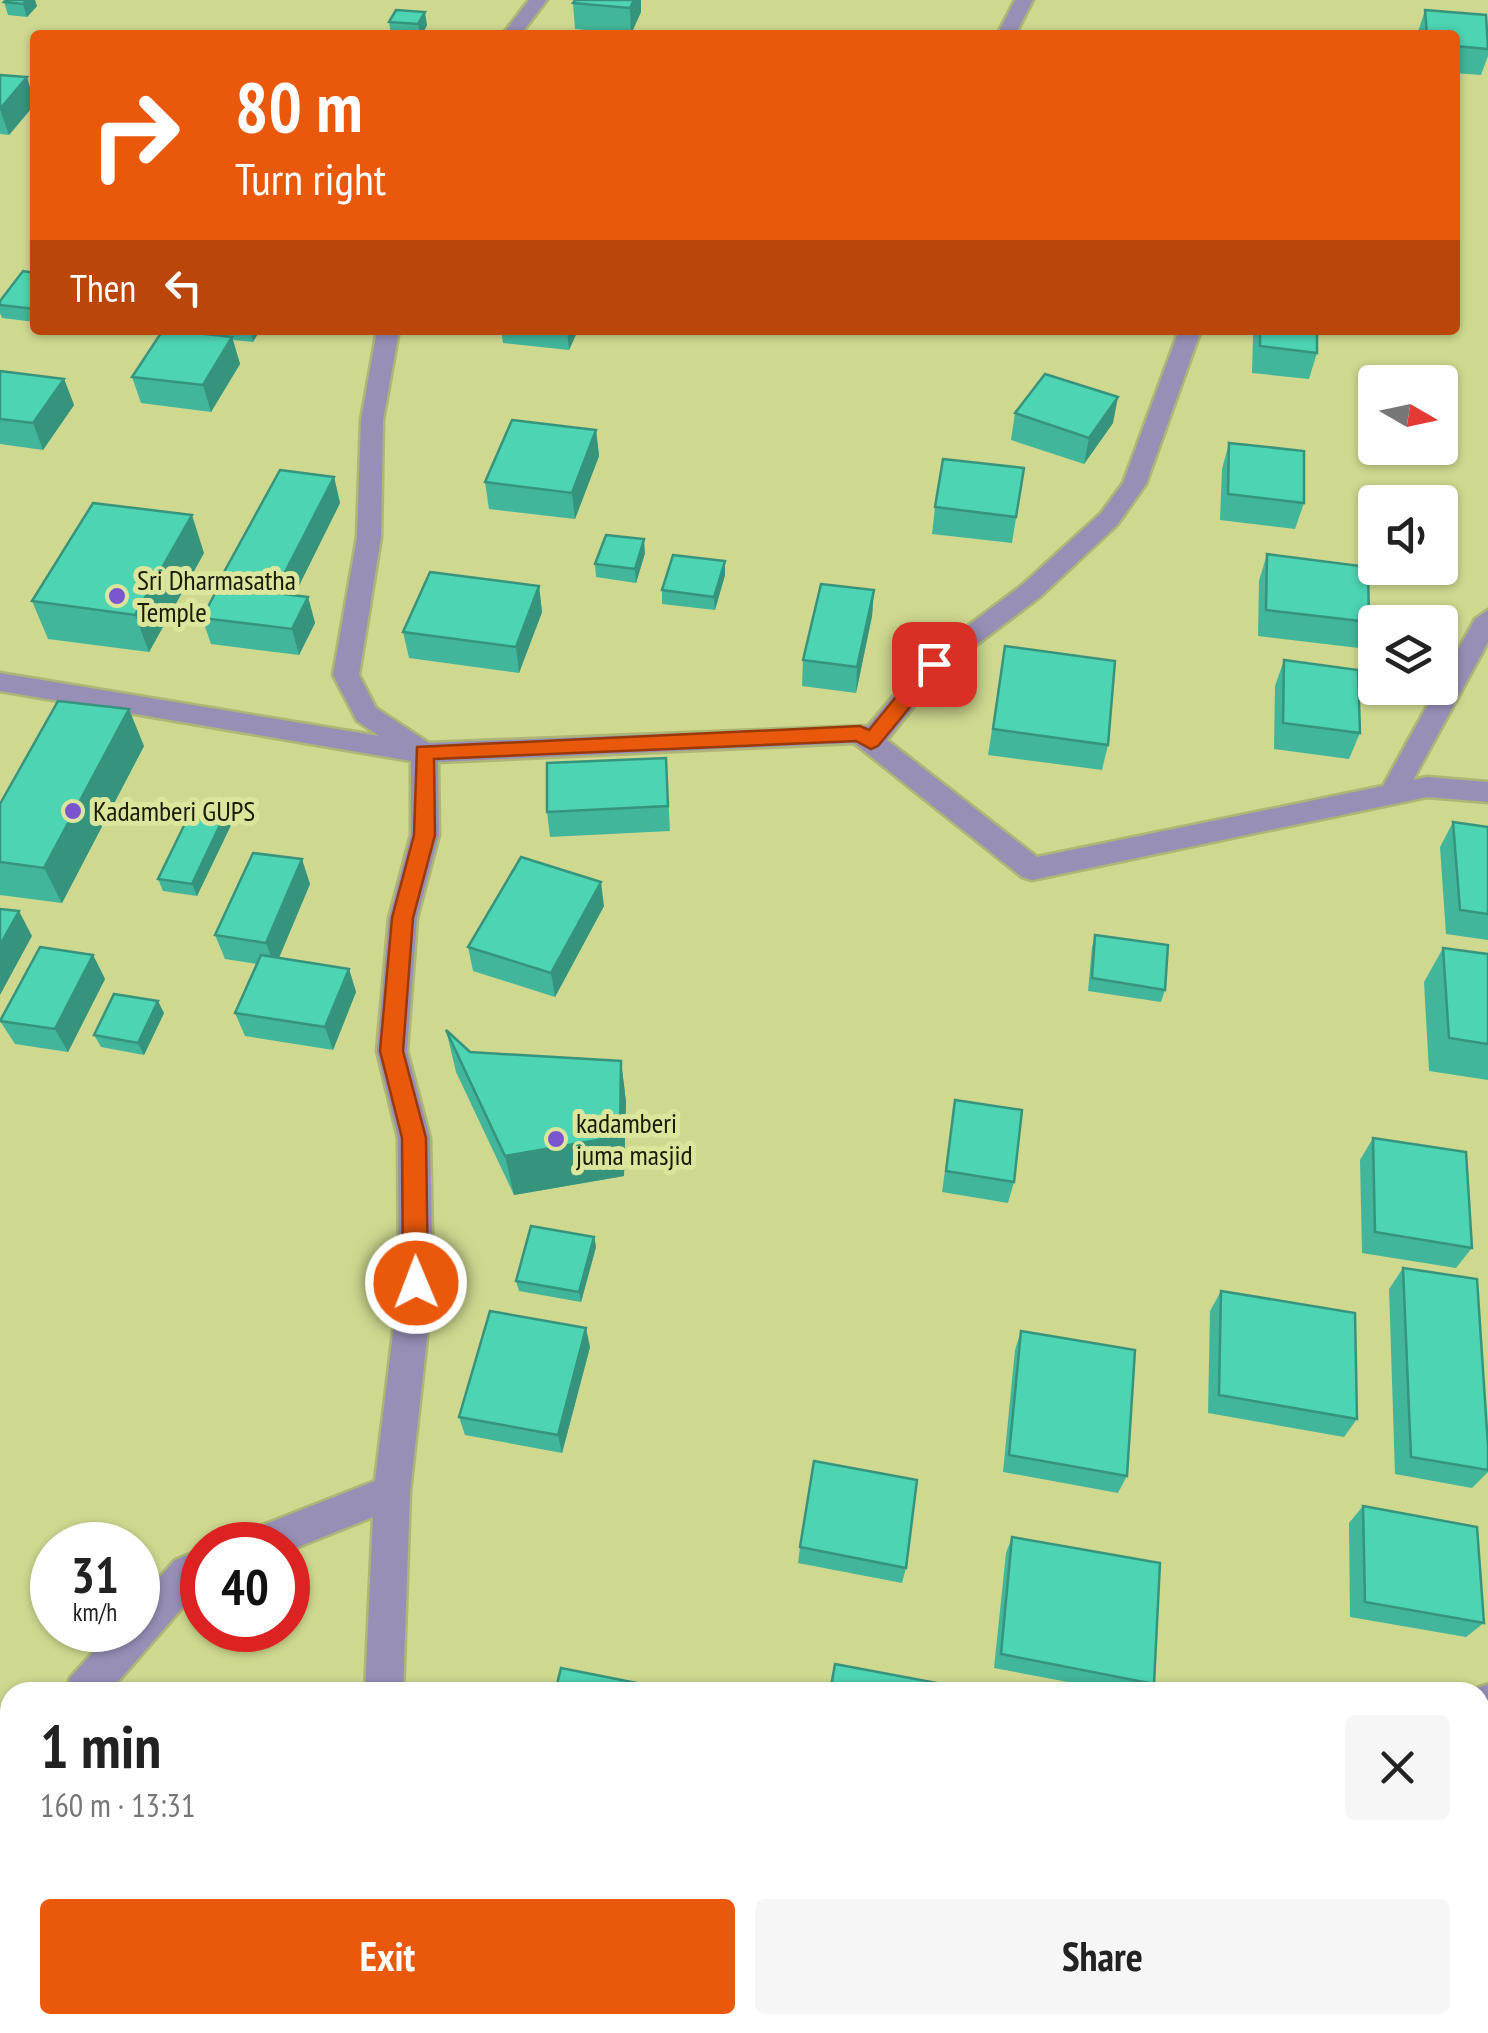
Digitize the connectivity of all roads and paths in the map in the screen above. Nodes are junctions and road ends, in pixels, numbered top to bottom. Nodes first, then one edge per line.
1 (538, 0) edge
2 (1024, 0) edge
3 (515, 30) edge
4 (1009, 30) edge
5 (387, 335) edge
6 (1189, 335) edge
7 (1488, 619) edge
8 (0, 682) edge
9 (871, 741) junction
10 (424, 752) junction
11 (1488, 792) edge
12 (1392, 794) junction
13 (392, 1492) junction
14 (310, 1524) edge
15 (180, 1582) edge
16 (93, 1682) edge
17 (384, 1682) edge

1 - 3 street
2 - 4 street
5 - 10 street
6 - 9 street
7 - 12 street
8 - 10 street
9 - 10 street
9 - 12 street
10 - 13 street
11 - 12 street
13 - 14 street
13 - 17 street
15 - 16 street

